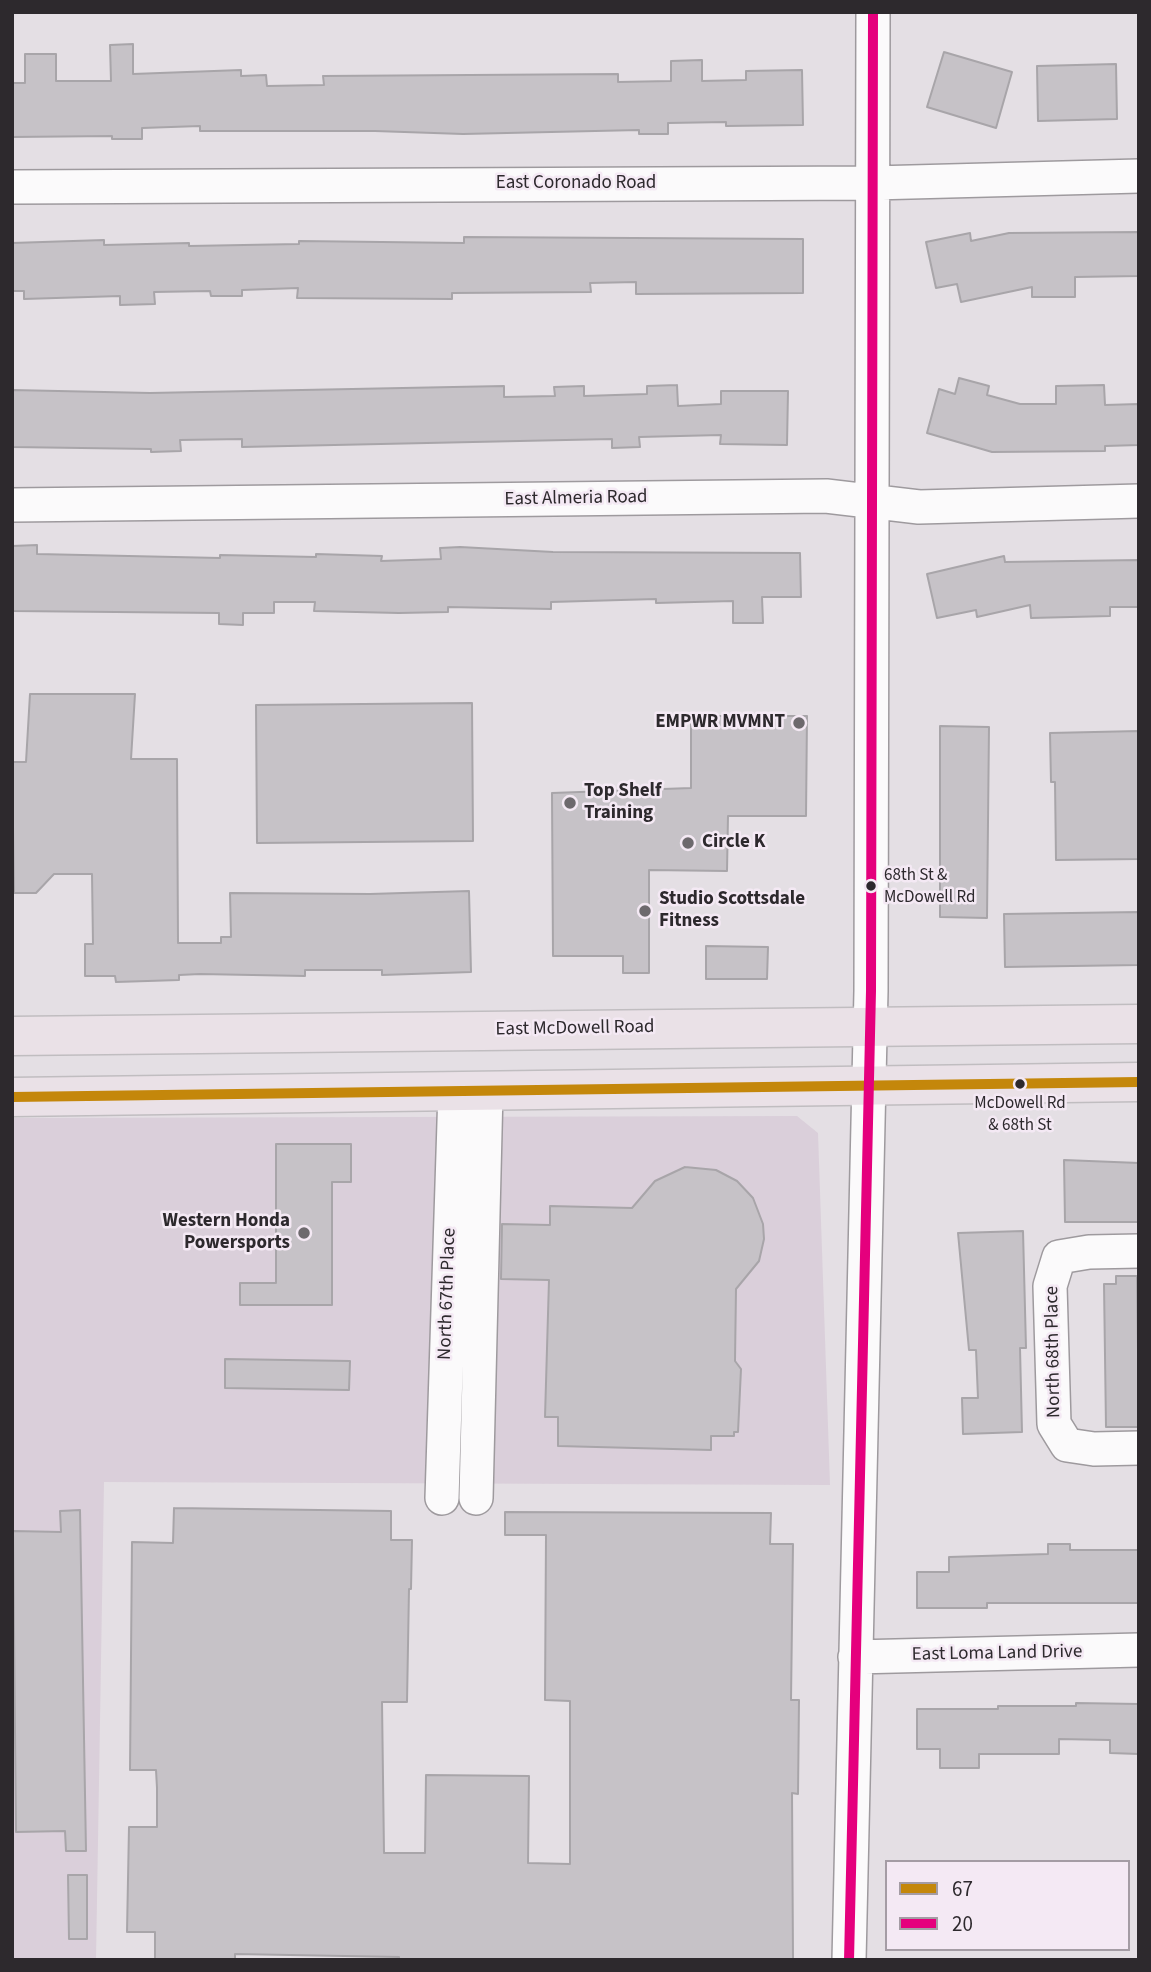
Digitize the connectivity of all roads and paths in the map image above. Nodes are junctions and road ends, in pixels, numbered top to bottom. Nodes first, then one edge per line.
1 (873, 12) edge
2 (1139, 176) edge
3 (873, 183) junction
4 (12, 187) edge
5 (1139, 501) edge
6 (874, 502) junction
7 (12, 505) edge
8 (1139, 1024) edge
9 (870, 1028) junction
10 (391, 1032) junction
11 (12, 1036) edge
12 (1139, 1082) edge
13 (867, 1086) junction
14 (470, 1091) junction
15 (392, 1093) junction
16 (12, 1097) edge
17 (1139, 1251) edge
18 (1139, 1448) edge
19 (442, 1498) dead end
20 (476, 1498) dead end
21 (1139, 1650) edge
22 (855, 1657) junction
23 (849, 1960) edge

1 - 3 street
2 - 3 street, East Coronado Road
3 - 4 street, East Coronado Road
3 - 6 street
5 - 6 street, East Almeria Road
6 - 7 street, East Almeria Road
6 - 9 street
8 - 9 main road, East McDowell Road
9 - 10 main road, East McDowell Road
9 - 13 street
10 - 11 main road, East McDowell Road
10 - 15 main road
12 - 13 main road
13 - 14 main road
13 - 22 street
14 - 15 main road
14 - 19 street, North 67th Place
14 - 20 street, North 67th Place
15 - 16 main road
17 - 18 street, North 68th Place
21 - 22 street, East Loma Land Drive
22 - 23 street

